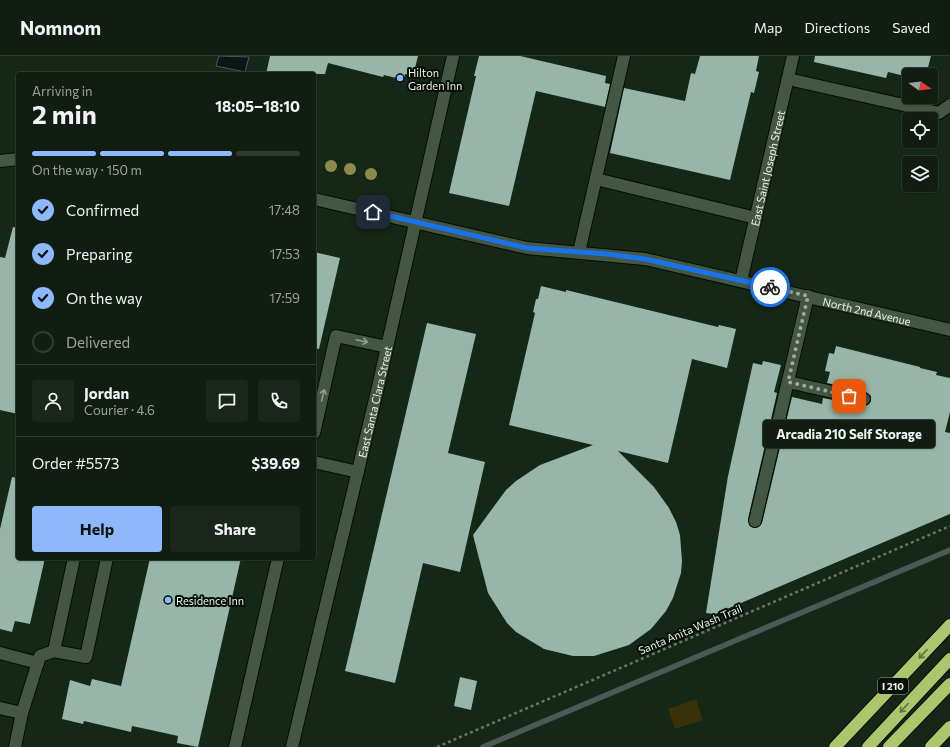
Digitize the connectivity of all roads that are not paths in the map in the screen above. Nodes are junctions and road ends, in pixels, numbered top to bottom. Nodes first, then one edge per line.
1 (453, 56) edge
2 (624, 56) edge
3 (793, 56) edge
4 (788, 79) junction
5 (950, 105) edge
6 (16, 159) edge
7 (0, 161) edge
8 (596, 179) junction
9 (316, 198) edge
10 (756, 218) junction
11 (415, 222) junction
12 (579, 252) junction
13 (741, 281) junction
14 (808, 296) junction
15 (950, 330) edge
16 (387, 347) junction
17 (788, 382) junction
18 (864, 399) dead end
19 (316, 424) edge
20 (316, 462) edge
21 (358, 472) junction
22 (755, 521) dead end
23 (74, 560) edge
24 (107, 560) edge
25 (278, 560) edge
26 (950, 626) edge
27 (54, 651) junction
28 (0, 653) edge
29 (950, 659) edge
30 (38, 663) junction
31 (950, 684) edge
32 (0, 708) edge
33 (22, 713) junction
34 (950, 727) edge
35 (15, 747) edge
36 (235, 747) edge
37 (292, 747) edge
38 (835, 747) edge
39 (868, 747) edge
40 (889, 747) edge
41 (931, 747) edge

1 - 11 street, East Santa Clara Street
2 - 8 street
3 - 4 street, East Saint Joseph Street
4 - 5 street
4 - 10 street, East Saint Joseph Street
6 - 7 street
8 - 10 street
8 - 12 street
9 - 11 street, North 2nd Avenue
10 - 13 street, East Saint Joseph Street
11 - 12 street, North 2nd Avenue
11 - 16 street, East Santa Clara Street
12 - 13 street, North 2nd Avenue
13 - 14 street, North 2nd Avenue
14 - 15 street, North 2nd Avenue
14 - 17 street
19 -> 16 street
16 - 21 street, East Santa Clara Street
17 - 18 street
17 - 22 street
20 - 21 street
21 - 37 street, East Santa Clara Street
23 - 27 street
24 - 27 street
25 - 36 street
26 -> 38 highway, I 210
27 - 30 street
28 - 30 street
29 -> 39 highway
30 - 33 street
31 - 40 highway
32 - 33 street
33 - 35 street
34 - 41 highway

